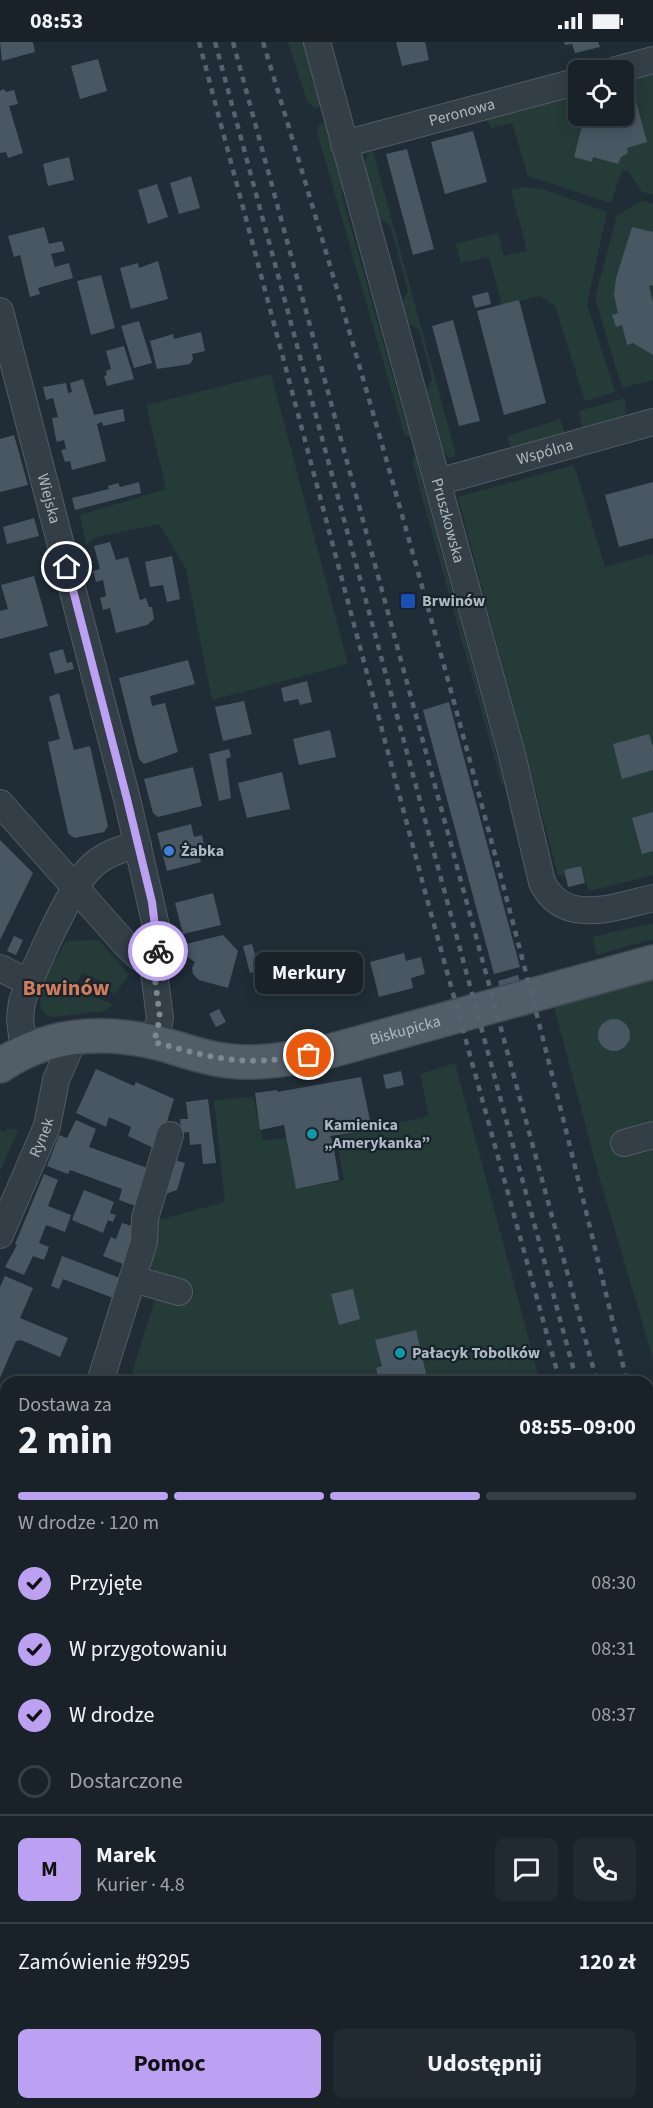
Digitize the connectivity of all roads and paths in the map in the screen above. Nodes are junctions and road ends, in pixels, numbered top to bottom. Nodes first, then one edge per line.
1 (317, 42) edge
2 (653, 60) edge
3 (634, 65) edge
4 (568, 84) edge
5 (344, 144) junction
6 (0, 311) edge
7 (653, 422) edge
8 (438, 482) junction
9 (0, 803) edge
10 (138, 845) junction
11 (76, 887) junction
12 (653, 898) edge
13 (653, 962) edge
14 (153, 964) junction
15 (0, 968) edge
16 (30, 983) junction
17 (75, 1036) junction
18 (154, 1042) junction
19 (12, 1059) edge
20 (653, 1135) edge
21 (170, 1136) dead end
22 (624, 1143) dead end
23 (0, 1234) edge
24 (133, 1279) junction
25 (179, 1292) dead end
26 (102, 1376) edge

1 - 5 street, Pruszkowska
2 - 3 street
4 - 5 street, Peronowa
5 - 8 street, Pruszkowska
6 - 10 street, Wiejska
7 - 8 street, Wspólna
8 - 12 street, Pruszkowska
9 - 11 street
10 - 11 street
10 - 14 street, Wiejska
11 - 14 street
11 - 16 street
13 - 18 main road, Biskupicka
14 - 18 street, Wiejska
15 - 16 street
16 - 19 street
17 - 18 main road
17 - 19 main road
17 - 23 street, Rynek
20 - 22 street
21 - 24 street
24 - 25 street
24 - 26 street

